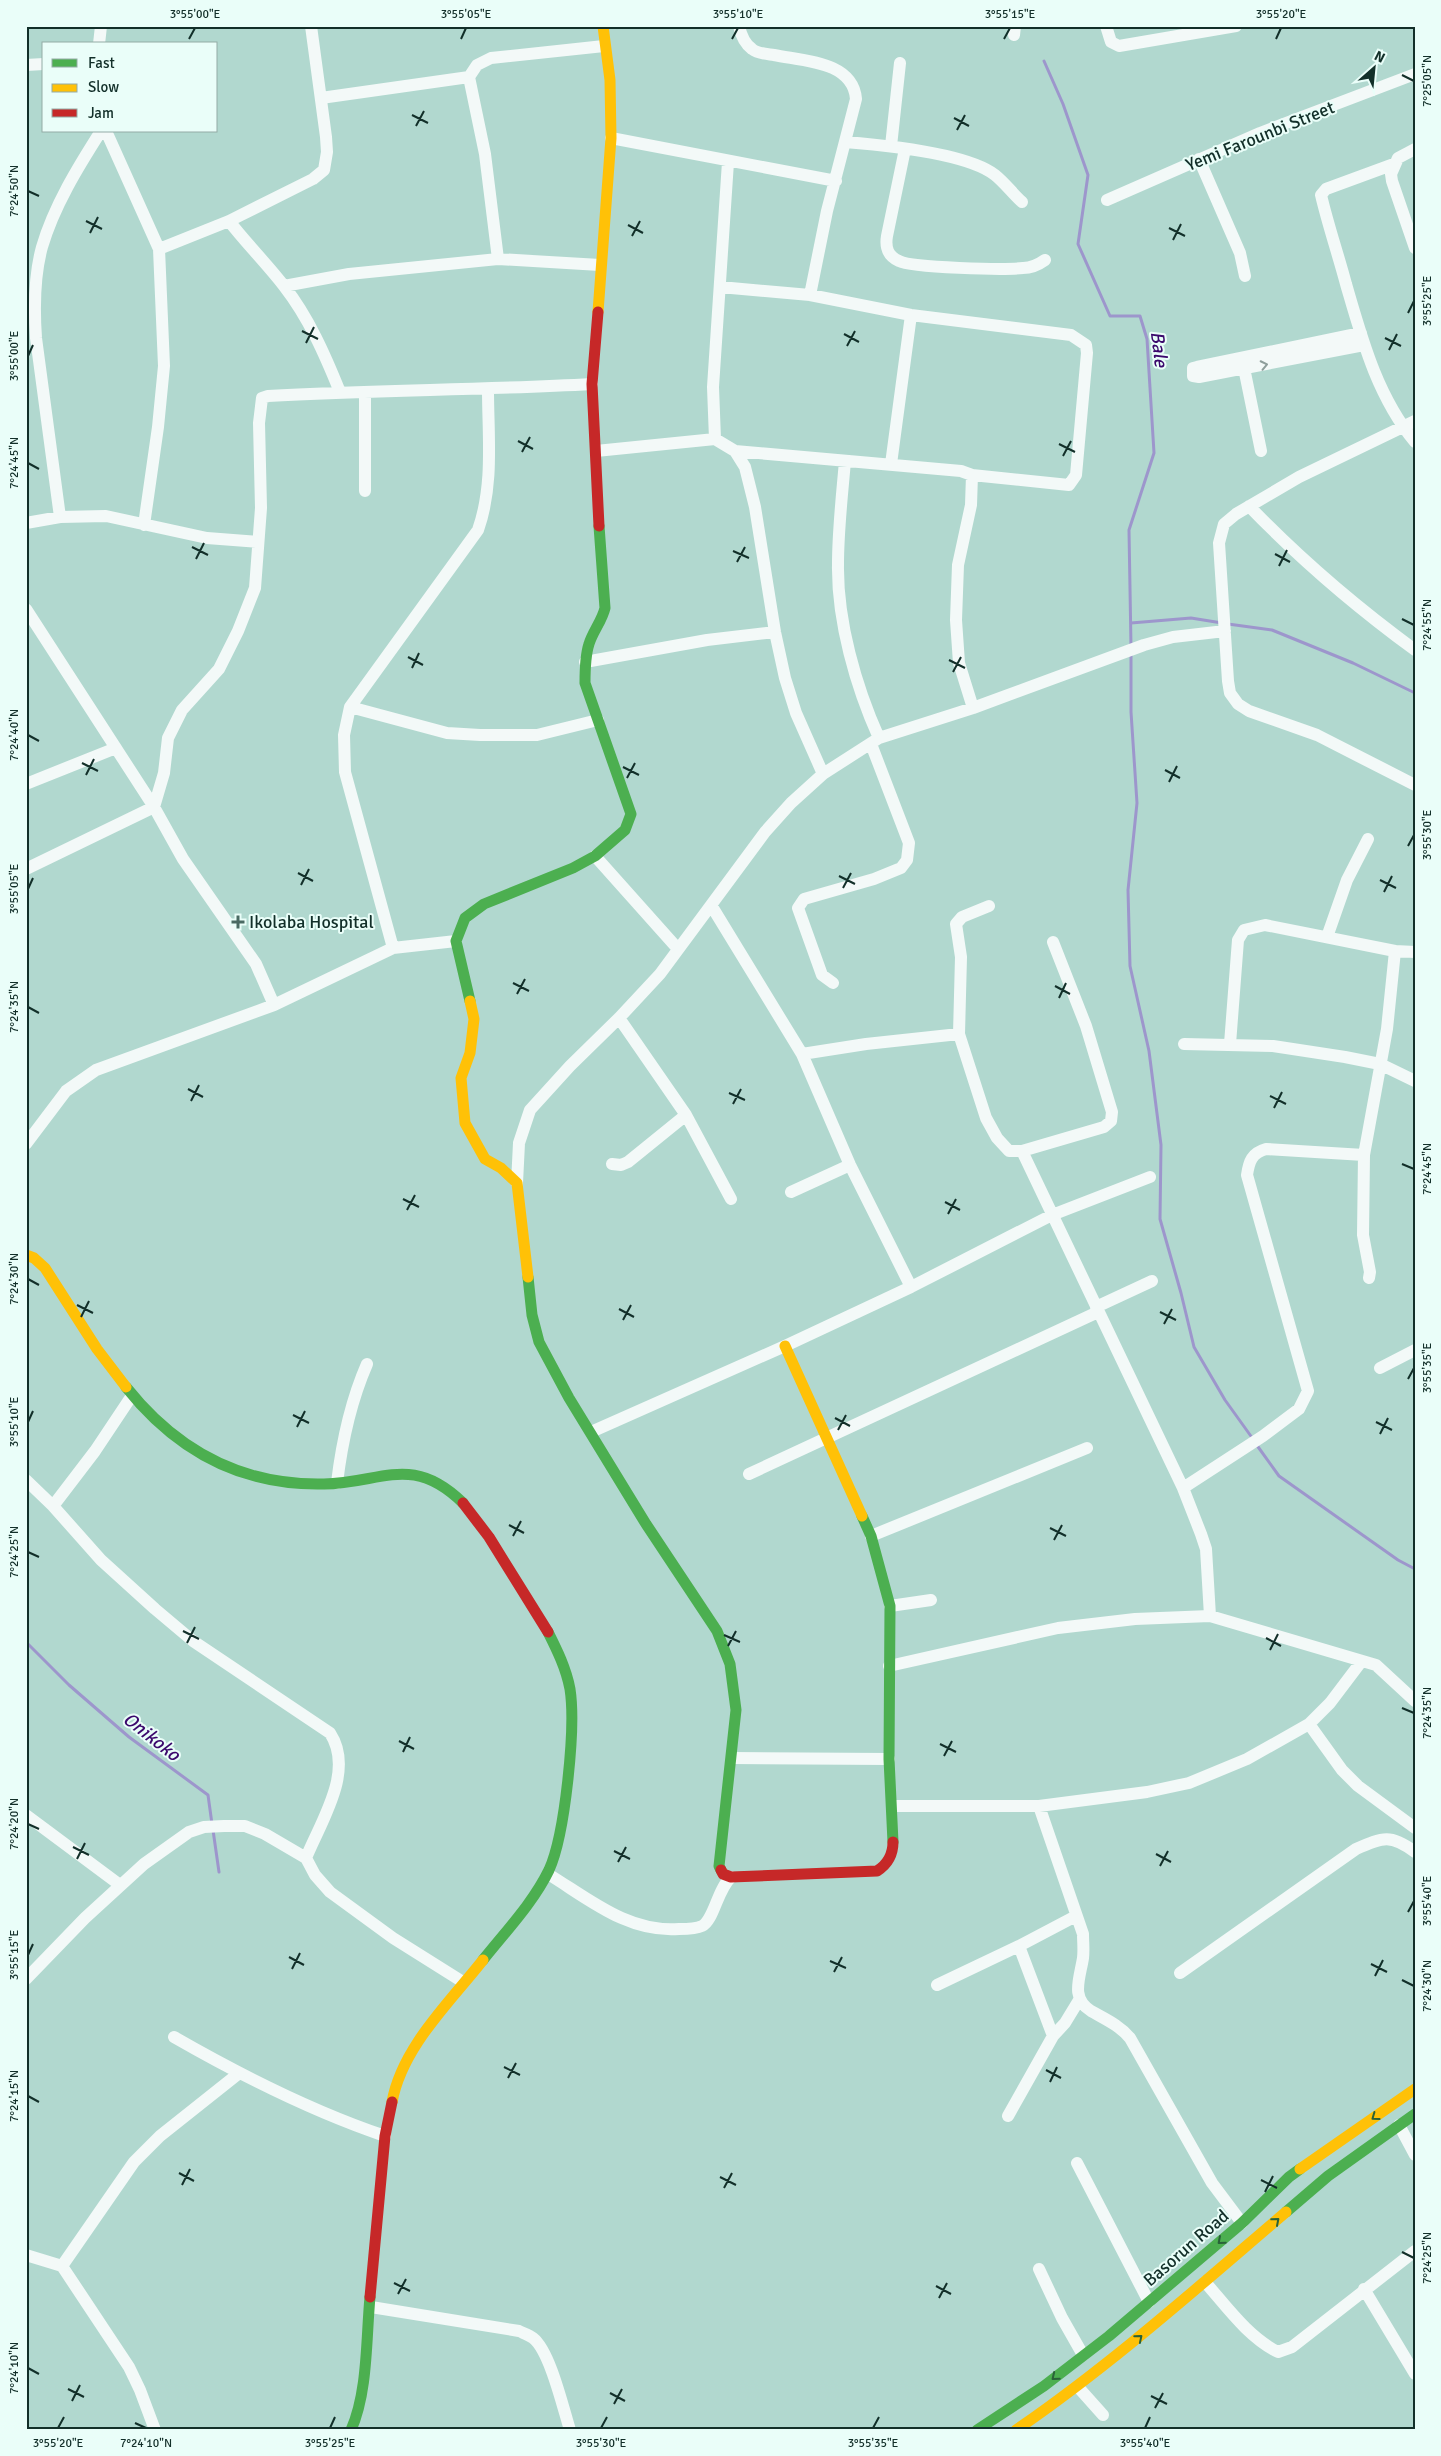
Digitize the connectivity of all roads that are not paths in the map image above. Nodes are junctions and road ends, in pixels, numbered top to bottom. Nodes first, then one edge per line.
1 (101, 26) edge
2 (311, 26) edge
3 (603, 26) edge
4 (739, 26) edge
5 (1106, 26) edge
6 (1236, 26) edge
7 (99, 42) edge
8 (604, 46) junction
9 (900, 63) dead end
10 (42, 64) edge
11 (26, 65) edge
12 (1415, 74) edge
13 (469, 77) junction
14 (321, 98) junction
15 (100, 132) edge
16 (106, 132) edge
17 (611, 138) junction
18 (846, 142) junction
19 (891, 146) junction
20 (905, 148) junction
21 (1415, 149) edge
22 (1200, 159) junction
23 (728, 162) junction
24 (1394, 164) junction
25 (836, 181) junction
26 (1107, 200) dead end
27 (1022, 202) dead end
28 (229, 221) junction
29 (1415, 248) edge
30 (159, 249) junction
31 (498, 259) junction
32 (1045, 260) dead end
33 (600, 265) junction
34 (1245, 276) dead end
35 (284, 286) junction
36 (720, 287) junction
37 (810, 295) junction
38 (911, 315) junction
39 (1362, 339) junction
40 (592, 384) junction
41 (488, 390) junction
42 (340, 392) junction
43 (365, 393) junction
44 (1415, 421) edge
45 (1403, 428) junction
46 (715, 438) junction
47 (1415, 442) edge
48 (735, 451) junction
49 (1261, 451) dead end
50 (596, 452) junction
51 (844, 462) junction
52 (890, 464) junction
53 (972, 475) junction
54 (365, 491) dead end
55 (1249, 506) junction
56 (60, 517) junction
57 (26, 523) edge
58 (144, 525) junction
59 (258, 542) junction
60 (26, 609) edge
61 (1224, 626) junction
62 (774, 632) junction
63 (1415, 650) edge
64 (585, 662) junction
65 (350, 707) junction
66 (973, 708) junction
67 (598, 720) junction
68 (875, 741) junction
69 (116, 748) junction
70 (823, 774) junction
71 (26, 784) edge
72 (1415, 785) edge
73 (154, 807) junction
74 (1368, 839) dead end
75 (595, 856) junction
76 (26, 869) edge
77 (710, 905) junction
78 (989, 906) dead end
79 (1327, 937) junction
80 (456, 941) junction
81 (1052, 942) dead end
82 (393, 948) junction
83 (678, 949) junction
84 (1396, 951) junction
85 (1415, 952) edge
86 (834, 983) dead end
87 (274, 1005) junction
88 (619, 1018) junction
89 (959, 1034) junction
90 (1184, 1044) dead end
91 (1230, 1044) junction
92 (802, 1054) junction
93 (1380, 1064) junction
94 (1415, 1081) edge
95 (686, 1116) junction
96 (26, 1144) edge
97 (1022, 1151) junction
98 (1364, 1155) junction
99 (612, 1164) dead end
100 (850, 1165) junction
101 (1150, 1177) dead end
102 (517, 1183) junction
103 (791, 1192) dead end
104 (731, 1199) dead end
105 (1052, 1215) junction
106 (26, 1255) edge
107 (1369, 1278) dead end
108 (1152, 1281) dead end
109 (911, 1287) junction
110 (1097, 1309) junction
111 (785, 1346) junction
112 (1415, 1350) edge
113 (367, 1364) dead end
114 (1380, 1368) dead end
115 (131, 1397) junction
116 (590, 1432) junction
117 (825, 1438) junction
118 (1086, 1448) dead end
119 (749, 1474) dead end
120 (26, 1480) edge
121 (337, 1483) junction
122 (1183, 1488) junction
123 (53, 1506) junction
124 (872, 1536) junction
125 (931, 1600) dead end
126 (890, 1606) junction
127 (1210, 1616) junction
128 (1361, 1662) junction
129 (890, 1666) junction
130 (1415, 1701) edge
131 (1309, 1724) junction
132 (732, 1758) junction
133 (889, 1758) junction
134 (894, 1806) junction
135 (1040, 1806) junction
136 (26, 1815) edge
137 (1415, 1828) edge
138 (1415, 1852) edge
139 (306, 1858) junction
140 (548, 1874) junction
141 (731, 1877) junction
142 (120, 1884) junction
143 (1076, 1916) junction
144 (1020, 1946) junction
145 (1180, 1973) dead end
146 (26, 1979) edge
147 (464, 1982) junction
148 (937, 1985) dead end
149 (1079, 2000) junction
150 (1052, 2036) junction
151 (174, 2037) dead end
152 (238, 2074) junction
153 (1415, 2089) edge
154 (1415, 2114) edge
155 (1008, 2116) dead end
156 (1399, 2125) junction
157 (386, 2136) junction
158 (1415, 2155) edge
159 (1077, 2163) dead end
160 (1242, 2223) junction
161 (1415, 2251) edge
162 (26, 2255) edge
163 (62, 2266) junction
164 (1039, 2269) dead end
165 (1204, 2282) junction
166 (1364, 2289) junction
167 (1149, 2302) junction
168 (371, 2307) junction
169 (1109, 2336) junction
170 (1122, 2352) junction
171 (1082, 2355) junction
172 (1415, 2374) edge
173 (1078, 2386) junction
174 (1103, 2415) dead end
175 (155, 2430) edge
176 (351, 2430) edge
177 (570, 2430) edge
178 (977, 2430) edge
179 (1016, 2430) edge

1 - 7 street
2 - 14 street
3 - 8 street
4 - 18 street
5 - 6 street
8 - 13 street
8 - 17 street
9 - 19 street
10 - 11 street
12 - 22 street, Yemi Farounbi Street
13 - 14 street
13 - 31 street
14 - 28 street
15 - 56 street
16 - 30 street
17 - 23 street
17 - 33 street
18 - 19 street
18 - 25 street
19 - 20 street
20 - 27 street
20 - 32 street
21 - 24 street
22 - 26 street, Yemi Farounbi Street
22 - 34 street
23 - 25 street
23 - 36 street
24 - 29 street
24 - 39 street
25 - 37 street
28 - 30 street
28 - 35 street
30 - 58 street
31 - 33 street
31 - 35 street
33 - 40 street
35 - 42 street
36 - 37 street
36 - 46 street
37 - 38 street
38 - 52 street
38 - 53 street
39 - 45 street
39 - 49 street
40 - 41 street
40 - 50 street
41 - 43 street
41 - 65 street
42 - 43 street
42 - 59 street
43 - 54 street
44 - 45 street
45 - 47 street
45 - 55 street
46 - 48 street
46 - 50 street
48 - 51 street
48 - 62 street
50 - 64 street
51 - 52 street
51 - 68 street
52 - 53 street
53 - 66 street
55 - 61 street
55 - 63 street
56 - 57 street
56 - 58 street
58 - 59 street
59 - 73 street
60 - 69 street
61 - 66 street
61 - 72 street
62 - 64 street
62 - 70 street
64 - 67 street
65 - 67 street
65 - 82 street
66 - 68 street
67 - 75 street
68 - 70 street
68 - 86 street
69 - 71 street
69 - 73 street
70 - 77 street
73 - 76 street
73 - 87 street
74 - 79 street
75 - 80 street
75 - 83 street
77 - 83 street
77 - 92 street
78 - 89 street
79 - 84 street
79 - 91 street
80 - 82 street
80 - 102 street
81 - 97 street
82 - 87 street
83 - 88 street
84 - 85 street
84 - 93 street
87 - 96 street
88 - 95 street
88 - 102 street
89 - 92 street
89 - 97 street
90 - 91 street
91 - 93 street
92 - 100 street
93 - 94 street
93 - 98 street
95 - 99 street
95 - 104 street
97 - 105 street
98 - 107 street
98 - 122 street
100 - 103 street
100 - 109 street
101 - 105 street
102 - 116 street
105 - 109 street
105 - 110 street
106 - 115 street
108 - 110 street
109 - 111 street
110 - 117 street
110 - 122 street
111 - 116 street
111 - 117 street
112 - 114 street
113 - 121 street
115 - 121 street
115 - 123 street
116 - 132 street
117 - 119 street
117 - 124 street
118 - 124 street
120 - 123 street
121 - 140 street
122 - 127 street
123 - 139 street
124 - 126 street
125 - 126 street
126 - 129 street
127 - 128 street
127 - 129 street
128 - 130 street
128 - 131 street
129 - 133 street
131 - 135 street
131 - 137 street
132 - 133 street
132 - 141 street
133 - 134 street
134 - 135 street
134 - 141 street
135 - 143 street
136 - 142 street
138 - 145 street
139 - 142 street
139 - 147 street
140 - 141 street
140 - 147 street
142 - 146 street
143 - 144 street
143 - 149 street
144 - 148 street
144 - 150 street
147 - 157 street
149 - 150 street
149 - 160 street
150 - 155 street
151 - 152 street
152 - 157 street
152 - 163 street
153 -> 160 street, Basorun Road
154 - 156 street
156 - 158 street
165 -> 156 street
157 - 168 street
159 - 167 street
160 -> 167 street, Basorun Road
161 - 166 street
162 - 163 street
163 - 175 street
164 - 171 street
165 - 166 street
170 -> 165 street
166 - 172 street
167 - 169 street, Basorun Road
168 - 176 street
168 - 177 street
169 - 170 street
169 - 171 street, Basorun Road
170 - 173 street
171 -> 178 street, Basorun Road
173 - 174 street
173 - 179 street

